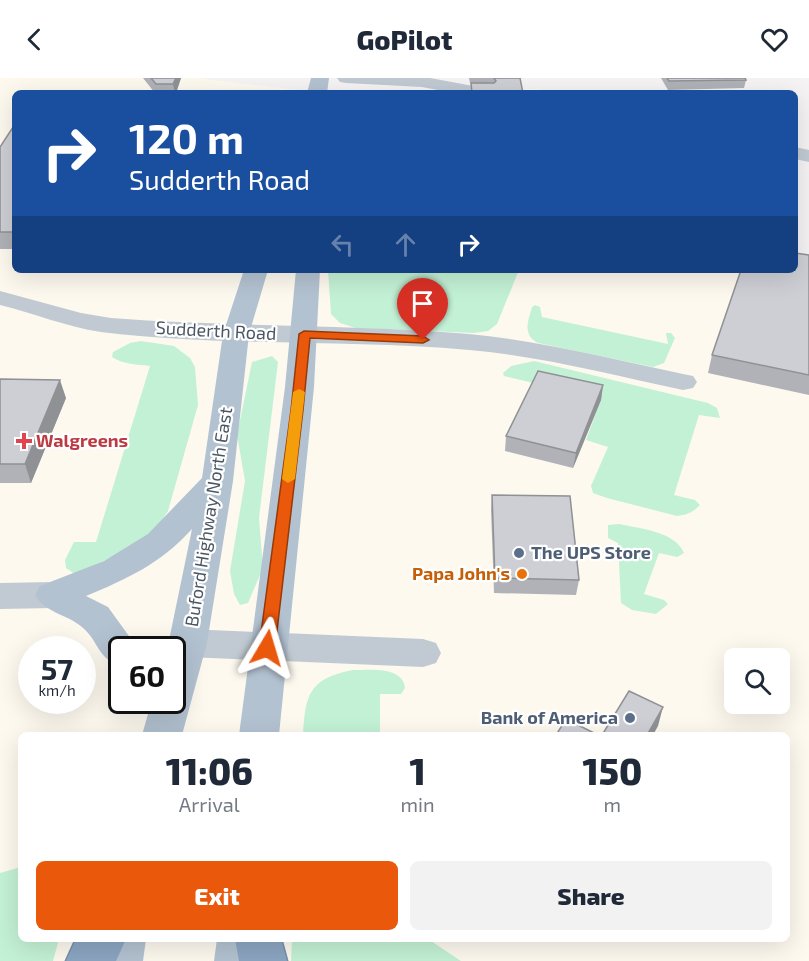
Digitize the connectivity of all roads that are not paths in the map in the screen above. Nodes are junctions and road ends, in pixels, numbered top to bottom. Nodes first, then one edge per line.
1 (346, 78) edge
2 (467, 90) edge
3 (255, 273) edge
4 (308, 273) edge
5 (0, 298) edge
6 (305, 329) junction
7 (236, 334) junction
8 (683, 382) dead end
9 (217, 481) junction
10 (53, 595) junction
11 (0, 596) edge
12 (110, 636) edge
13 (188, 643) junction
14 (267, 648) junction
15 (186, 649) edge
16 (423, 653) dead end
17 (259, 732) edge
18 (101, 942) edge
19 (122, 942) edge
20 (240, 942) edge
21 (259, 942) edge
22 (90, 961) edge
23 (119, 961) edge
24 (238, 961) edge
25 (263, 961) edge

1 - 2 street
3 - 7 main road, Buford Highway North East
4 - 6 main road
5 - 7 street, Sudderth Road
6 - 7 street, Sudderth Road
6 - 8 street, Sudderth Road
6 - 14 main road
7 - 9 main road, Buford Highway North East
9 - 10 main road
9 - 13 main road, Buford Highway North East
10 - 11 street
10 - 12 main road
13 - 14 street
13 - 15 main road, Buford Highway North East
14 - 16 street
14 - 17 main road
18 - 22 highway
19 - 23 main road
20 - 24 main road
21 - 25 highway

